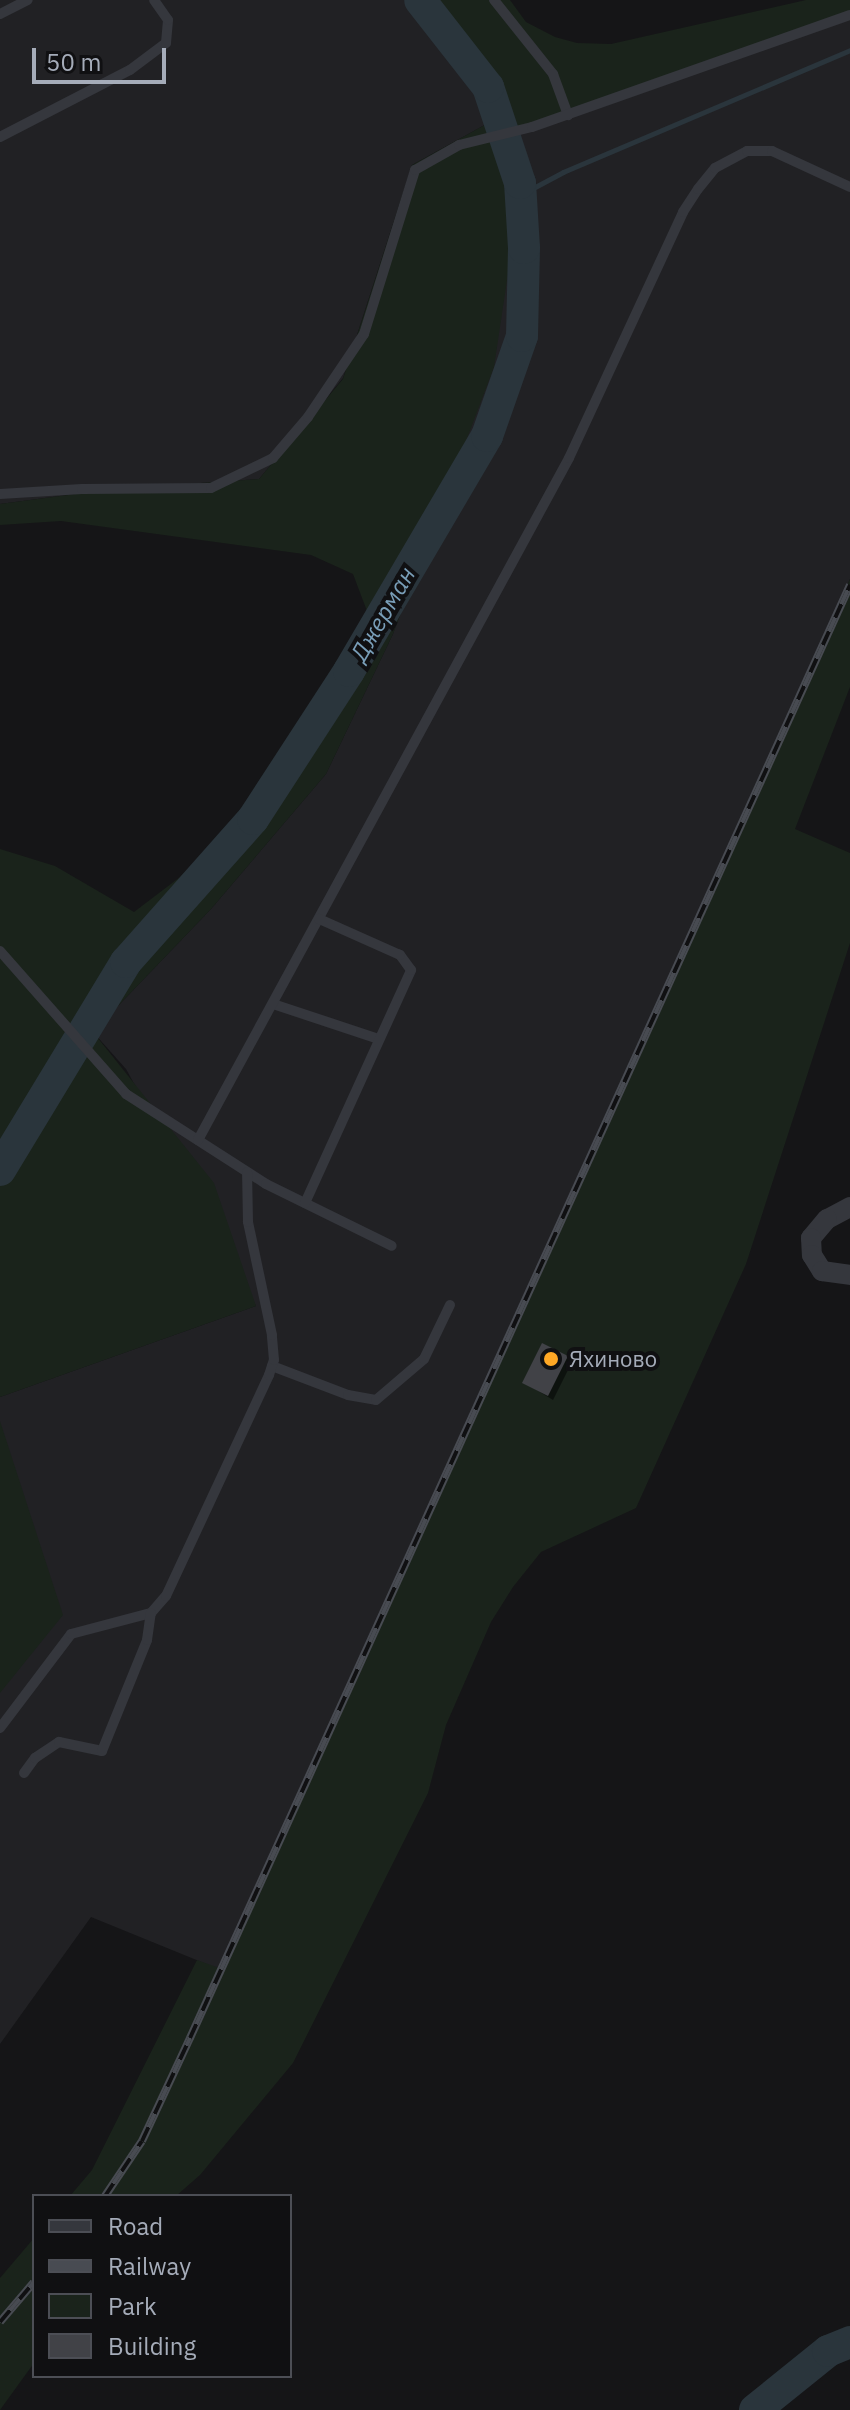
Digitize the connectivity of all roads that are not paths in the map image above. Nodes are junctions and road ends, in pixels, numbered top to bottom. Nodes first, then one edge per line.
1 (28, 0) edge
2 (154, 0) edge
3 (494, 0) edge
4 (0, 14) edge
5 (850, 15) edge
6 (568, 115) junction
7 (0, 137) edge
8 (850, 187) edge
9 (0, 494) edge
10 (319, 919) junction
11 (0, 951) edge
12 (273, 1004) junction
13 (379, 1039) junction
14 (198, 1140) junction
15 (247, 1172) junction
16 (305, 1203) junction
17 (850, 1207) edge
18 (392, 1246) dead end
19 (850, 1275) edge
20 (450, 1305) dead end
21 (272, 1366) junction
22 (151, 1613) junction
23 (0, 1728) edge
24 (24, 1773) dead end

1 - 4 lane
2 - 7 lane
3 - 6 lane
5 - 6 lane
6 - 9 lane
8 - 10 lane
10 - 12 lane
10 - 13 lane
11 - 14 lane
12 - 13 lane
12 - 14 lane
13 - 16 lane
14 - 15 lane
15 - 16 lane
15 - 21 lane
16 - 18 lane
17 - 19 street
20 - 21 lane
21 - 22 lane
22 - 23 lane
22 - 24 lane

